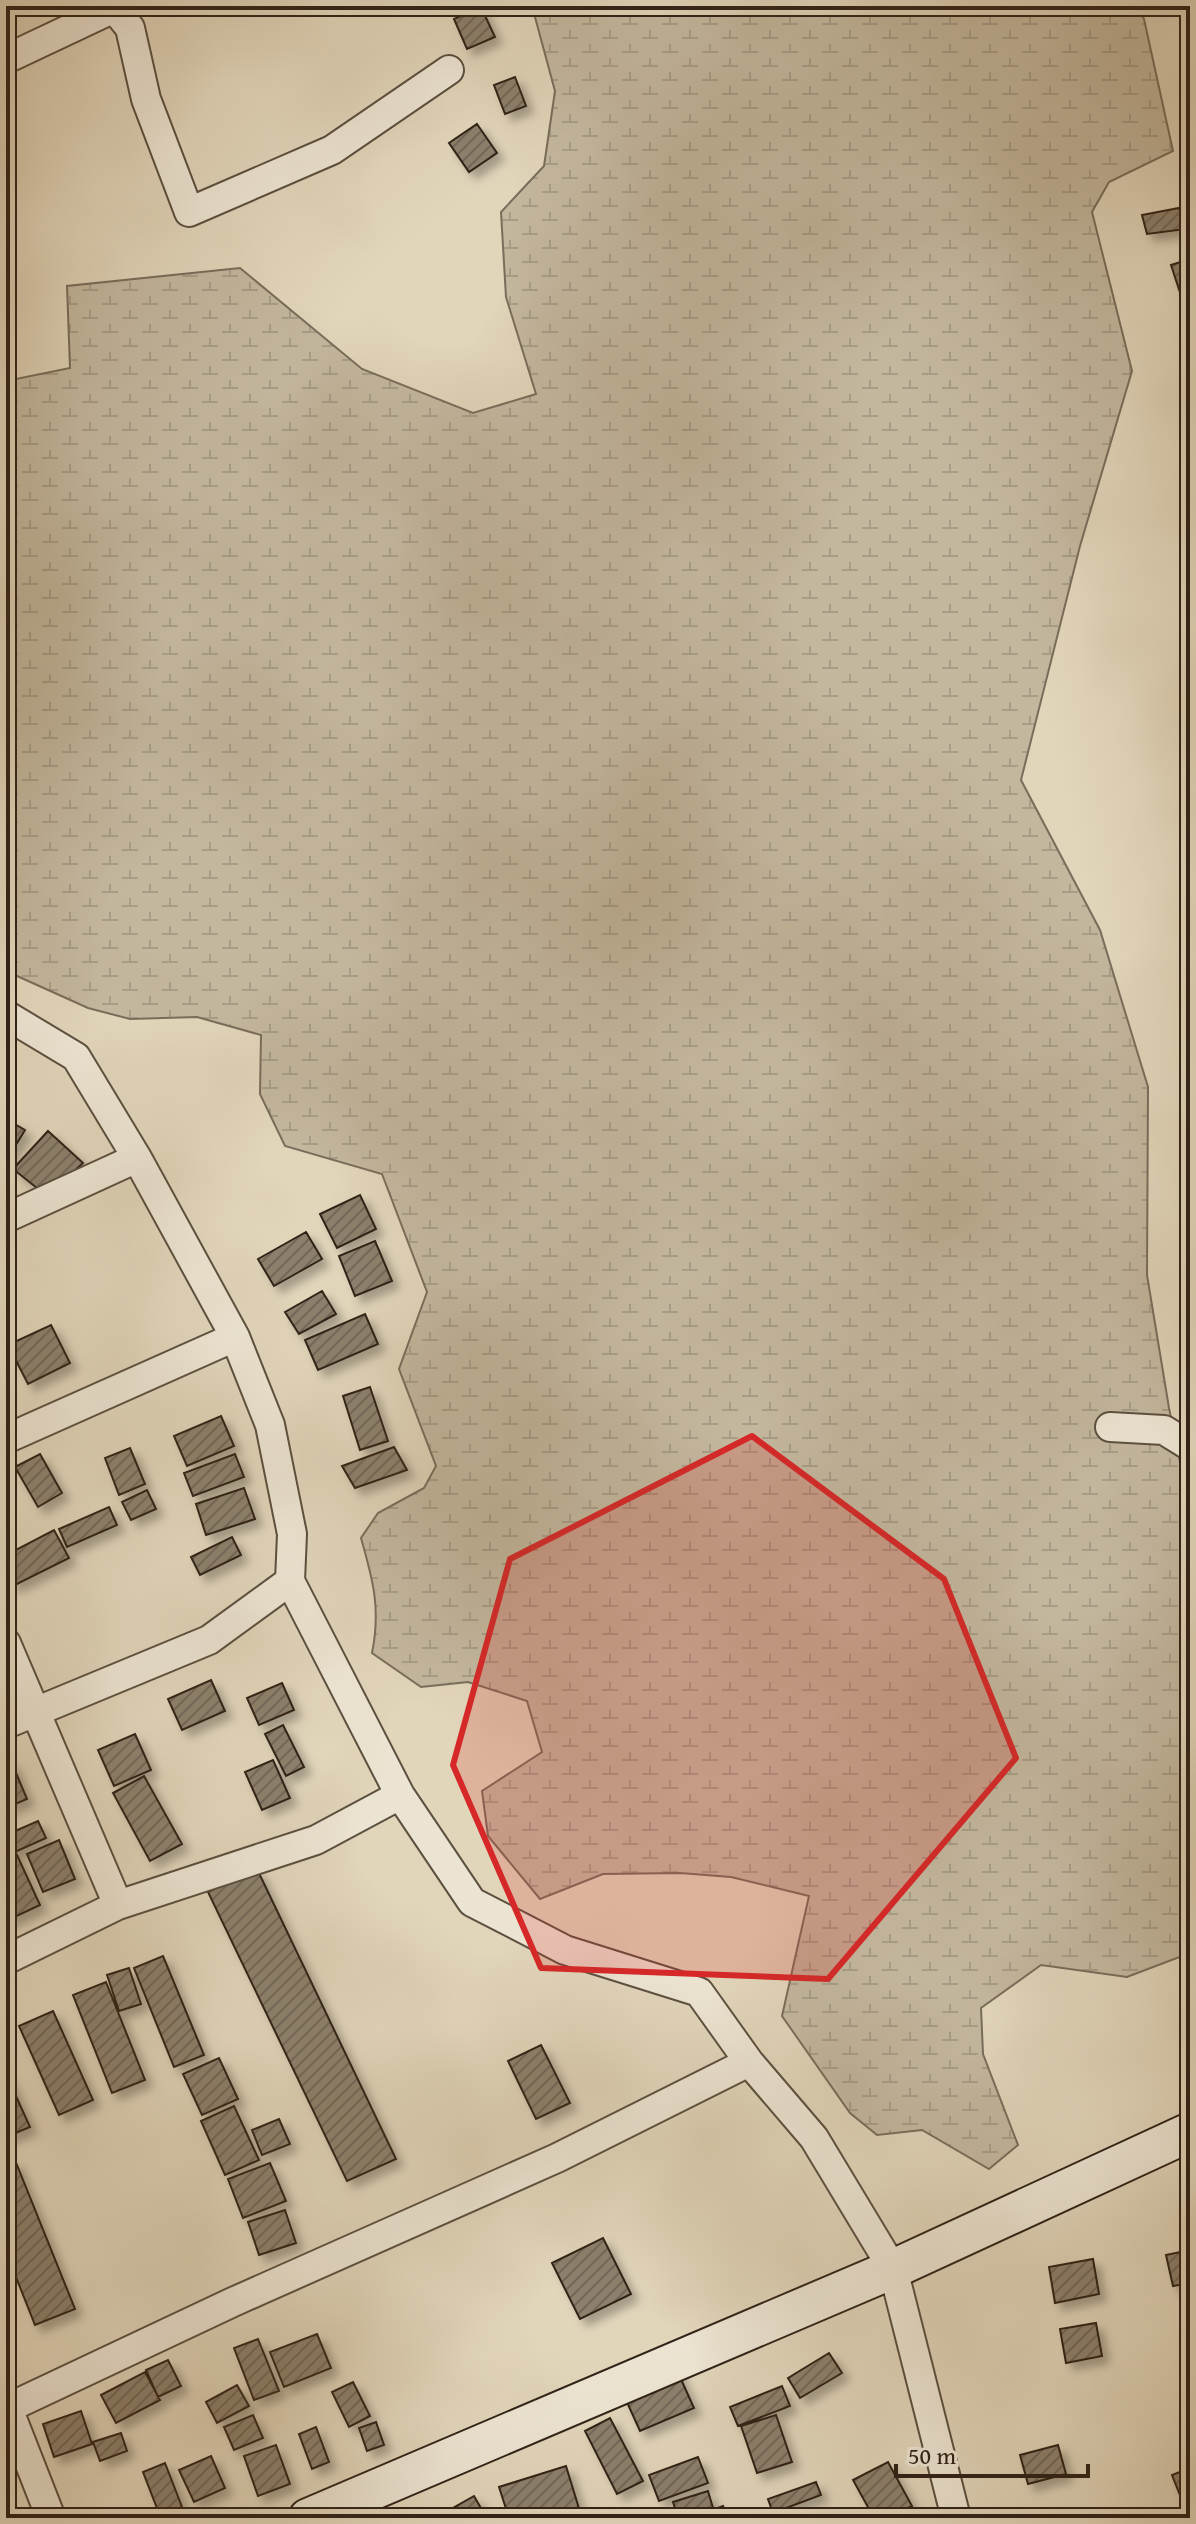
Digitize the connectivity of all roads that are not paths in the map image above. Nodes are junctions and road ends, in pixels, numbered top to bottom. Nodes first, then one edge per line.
1 (6, 59) edge
2 (449, 70) dead end
3 (6, 1015) edge
4 (137, 1158) junction
5 (6, 1218) edge
6 (235, 1337) junction
7 (1110, 1427) dead end
8 (6, 1439) edge
9 (1190, 1446) edge
10 (290, 1581) junction
11 (6, 1643) edge
12 (36, 1711) junction
13 (6, 1724) edge
14 (400, 1795) junction
15 (118, 1905) junction
16 (6, 1960) edge
17 (749, 2062) junction
18 (1190, 2132) edge
19 (893, 2269) junction
20 (7, 2405) edge
21 (51, 2518) edge
22 (308, 2518) edge
23 (956, 2518) edge

1 - 2 street
3 - 4 street
4 - 5 street
4 - 6 street
6 - 8 street
6 - 10 street
7 - 9 street
10 - 12 street
10 - 14 street
11 - 12 street
12 - 13 street
12 - 15 street
14 - 15 street
14 - 17 street
15 - 16 street
17 - 19 street
17 - 20 street
18 - 19 main road
19 - 22 main road
19 - 23 street
20 - 21 street

